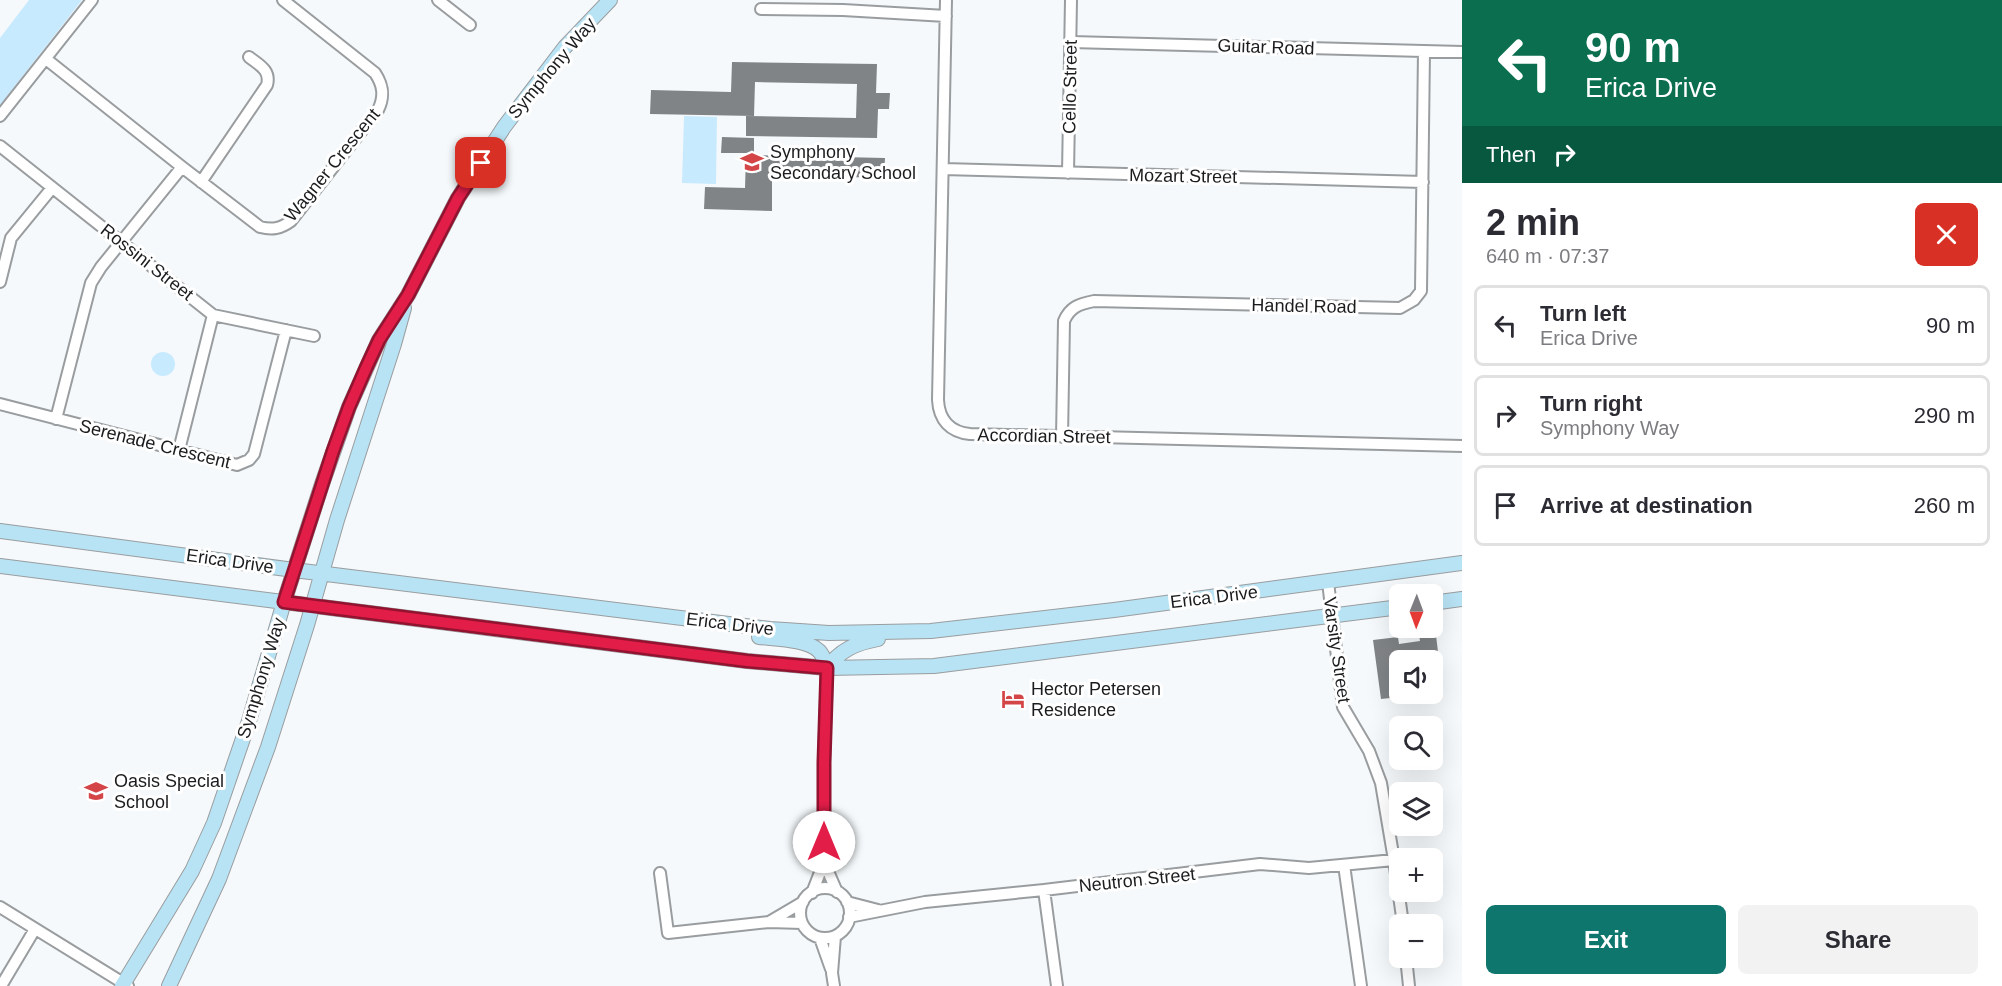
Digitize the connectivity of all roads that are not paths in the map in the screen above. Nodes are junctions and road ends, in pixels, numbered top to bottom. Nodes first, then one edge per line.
1 (92, 0) edge
2 (283, 0) edge
3 (438, 0) edge
4 (610, 0) edge
5 (780, 0) edge
6 (836, 0) edge
7 (946, 0) edge
8 (1071, 0) edge
9 (843, 10) junction
10 (946, 16) junction
11 (470, 25) dead end
12 (1071, 42) junction
13 (1424, 51) junction
14 (1462, 52) edge
15 (249, 57) dead end
16 (46, 58) junction
17 (0, 116) edge
18 (0, 146) edge
19 (182, 167) junction
20 (943, 169) junction
21 (1068, 173) junction
22 (201, 182) junction
23 (1423, 182) junction
24 (52, 188) junction
25 (6, 237) edge
26 (121, 242) junction
27 (0, 282) edge
28 (408, 295) junction
29 (213, 315) junction
30 (286, 330) junction
31 (314, 336) dead end
32 (0, 404) edge
33 (56, 419) junction
34 (1062, 437) junction
35 (1462, 446) edge
36 (179, 450) junction
37 (0, 531) edge
38 (1462, 563) edge
39 (0, 566) edge
40 (294, 570) junction
41 (322, 573) junction
42 (1328, 582) junction
43 (1462, 599) edge
44 (284, 602) junction
45 (1443, 602) edge
46 (313, 606) junction
47 (1389, 608) edge
48 (654, 614) junction
49 (1332, 616) junction
50 (914, 632) junction
51 (827, 668) junction
52 (1392, 848) edge
53 (1389, 860) edge
54 (824, 862) junction
55 (1344, 865) junction
56 (660, 873) dead end
57 (1044, 890) junction
58 (837, 892) junction
59 (812, 893) junction
60 (803, 902) junction
61 (847, 902) junction
62 (0, 907) edge
63 (881, 911) junction
64 (849, 917) junction
65 (769, 922) junction
66 (802, 923) junction
67 (35, 929) junction
68 (835, 936) junction
69 (820, 938) junction
70 (1407, 968) edge
71 (832, 973) junction
72 (3, 982) edge
73 (125, 985) edge
74 (169, 986) edge
75 (834, 986) edge
76 (1057, 986) edge
77 (1361, 986) edge
78 (1409, 986) edge

1 - 16 street
2 - 22 street, Wagner Crescent
3 - 11 street
4 - 28 main road, Symphony Way
5 - 9 street
6 - 9 street
7 - 10 street, Accordian Street
8 - 12 street, Cello Street
9 - 10 street
10 - 20 street, Accordian Street
12 - 13 street, Guitar Road
12 - 21 street, Cello Street
13 - 14 street, Guitar Road
13 - 23 street, Handel Road
15 - 22 street
16 - 17 street
16 - 19 street, Wagner Crescent
18 - 24 street, Rossini Street
19 - 22 street, Wagner Crescent
19 - 26 street
20 - 21 street, Mozart Street
20 - 34 street, Accordian Street
21 - 23 street, Mozart Street
23 - 34 street, Handel Road
24 - 25 street
24 - 26 street, Rossini Street
25 - 27 street
26 - 29 street, Rossini Street
26 - 33 street
28 - 40 main road, Symphony Way
28 - 41 main road, Symphony Way
29 - 30 street, Rossini Street
29 - 36 street
30 - 31 street, Rossini Street
30 - 36 street, Serenade Crescent
32 - 33 street, Serenade Crescent
33 - 36 street, Serenade Crescent
34 - 35 street, Accordian Street
37 - 40 main road, Erica Drive
38 - 42 main road, Erica Drive
39 - 44 main road, Erica Drive
40 - 41 main road, Erica Drive
40 - 44 main road, Symphony Way
41 - 46 main road, Symphony Way
41 - 48 main road, Erica Drive
42 - 49 street, Varsity Street
42 - 50 main road, Erica Drive
43 - 45 main road
44 - 46 main road, Erica Drive
44 - 73 main road, Symphony Way
46 - 51 main road, Erica Drive
46 - 74 main road, Symphony Way
47 - 49 main road, Erica Drive
48 - 50 main road, Erica Drive
48 - 51 main road
49 - 51 main road, Erica Drive
49 - 52 street, Varsity Street
50 - 51 main road
51 - 54 street
53 - 55 street, Neutron Street
54 - 58 street
54 - 59 street
55 - 57 street, Neutron Street
55 - 77 street
56 - 65 street
57 - 63 street, Neutron Street
57 - 76 street
58 - 59 street
58 - 61 street
59 - 60 street
60 - 65 street
60 - 66 street
61 - 63 street, Neutron Street
61 - 64 street
62 - 67 street
63 - 64 street, Neutron Street
64 - 68 street
65 - 66 street
66 - 69 street
67 - 72 street
67 - 73 street
68 - 69 street
68 - 71 street
69 - 71 street
70 - 78 street
71 - 75 street

